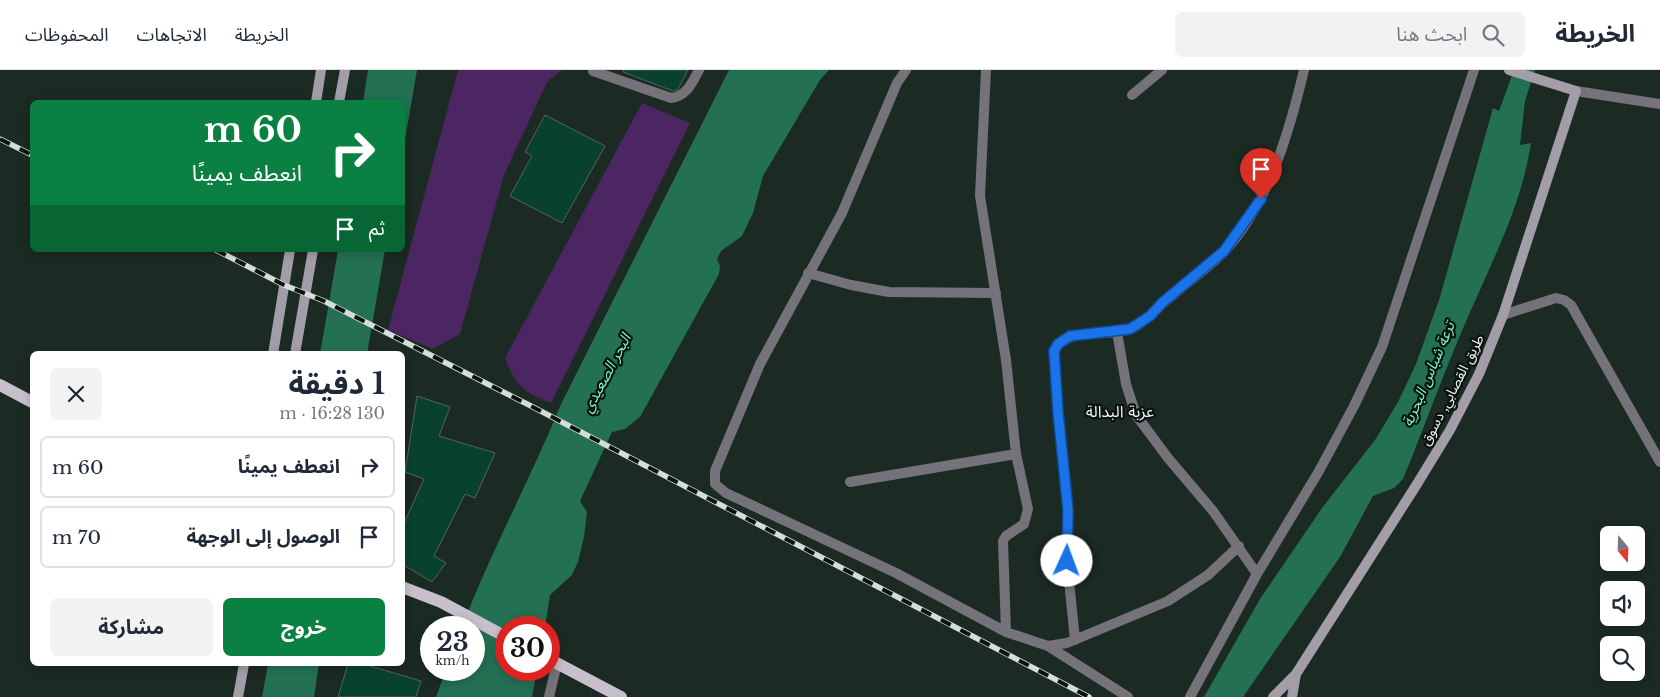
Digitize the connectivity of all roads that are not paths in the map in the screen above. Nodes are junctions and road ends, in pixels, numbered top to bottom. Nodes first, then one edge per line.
1 (321, 70) edge
2 (345, 70) edge
3 (699, 70) edge
4 (906, 70) edge
5 (986, 70) edge
6 (1162, 70) edge
7 (1304, 70) edge
8 (1474, 70) edge
9 (1509, 70) edge
10 (593, 71) dead end
11 (1576, 91) junction
12 (1132, 95) dead end
13 (316, 100) edge
14 (339, 100) edge
15 (1660, 104) edge
16 (290, 252) edge
17 (313, 252) edge
18 (808, 273) junction
19 (996, 293) junction
20 (1503, 315) junction
21 (1117, 332) junction
22 (273, 351) edge
23 (295, 351) edge
24 (0, 385) edge
25 (30, 401) edge
26 (1016, 454) junction
27 (1660, 462) edge
28 (850, 482) dead end
29 (1239, 546) junction
30 (1257, 574) junction
31 (405, 588) edge
32 (495, 631) edge
33 (1006, 632) junction
34 (1075, 640) junction
35 (1048, 646) junction
36 (560, 665) edge
37 (244, 666) edge
38 (1296, 674) junction
39 (551, 681) edge
40 (238, 697) edge
41 (549, 697) edge
42 (621, 697) edge
43 (1128, 697) edge
44 (1190, 697) edge
45 (1273, 697) edge
46 (1292, 697) edge

1 - 13 main road
2 - 14 main road
3 - 10 street
4 - 18 street
5 - 19 street
6 - 12 street
7 - 21 street
8 - 30 street
9 - 11 main road
11 - 15 street
11 - 20 main road, طريق القصابي, دسوق
16 - 22 main road
17 - 23 main road
18 - 19 street
18 - 33 street
19 - 26 street
20 - 27 street
20 - 38 main road, طريق القصابي, دسوق
21 - 29 street
21 - 34 street
24 - 25 main road
26 - 28 street
26 - 33 street
29 - 30 street
29 - 34 street
30 - 44 street
31 - 32 main road
33 - 35 street
34 - 35 street
35 - 43 street
36 - 42 main road
37 - 40 main road
38 - 45 main road, طريق القصابي, دسوق
38 - 46 main road, طريق القصابي, دسوق
39 - 41 street

